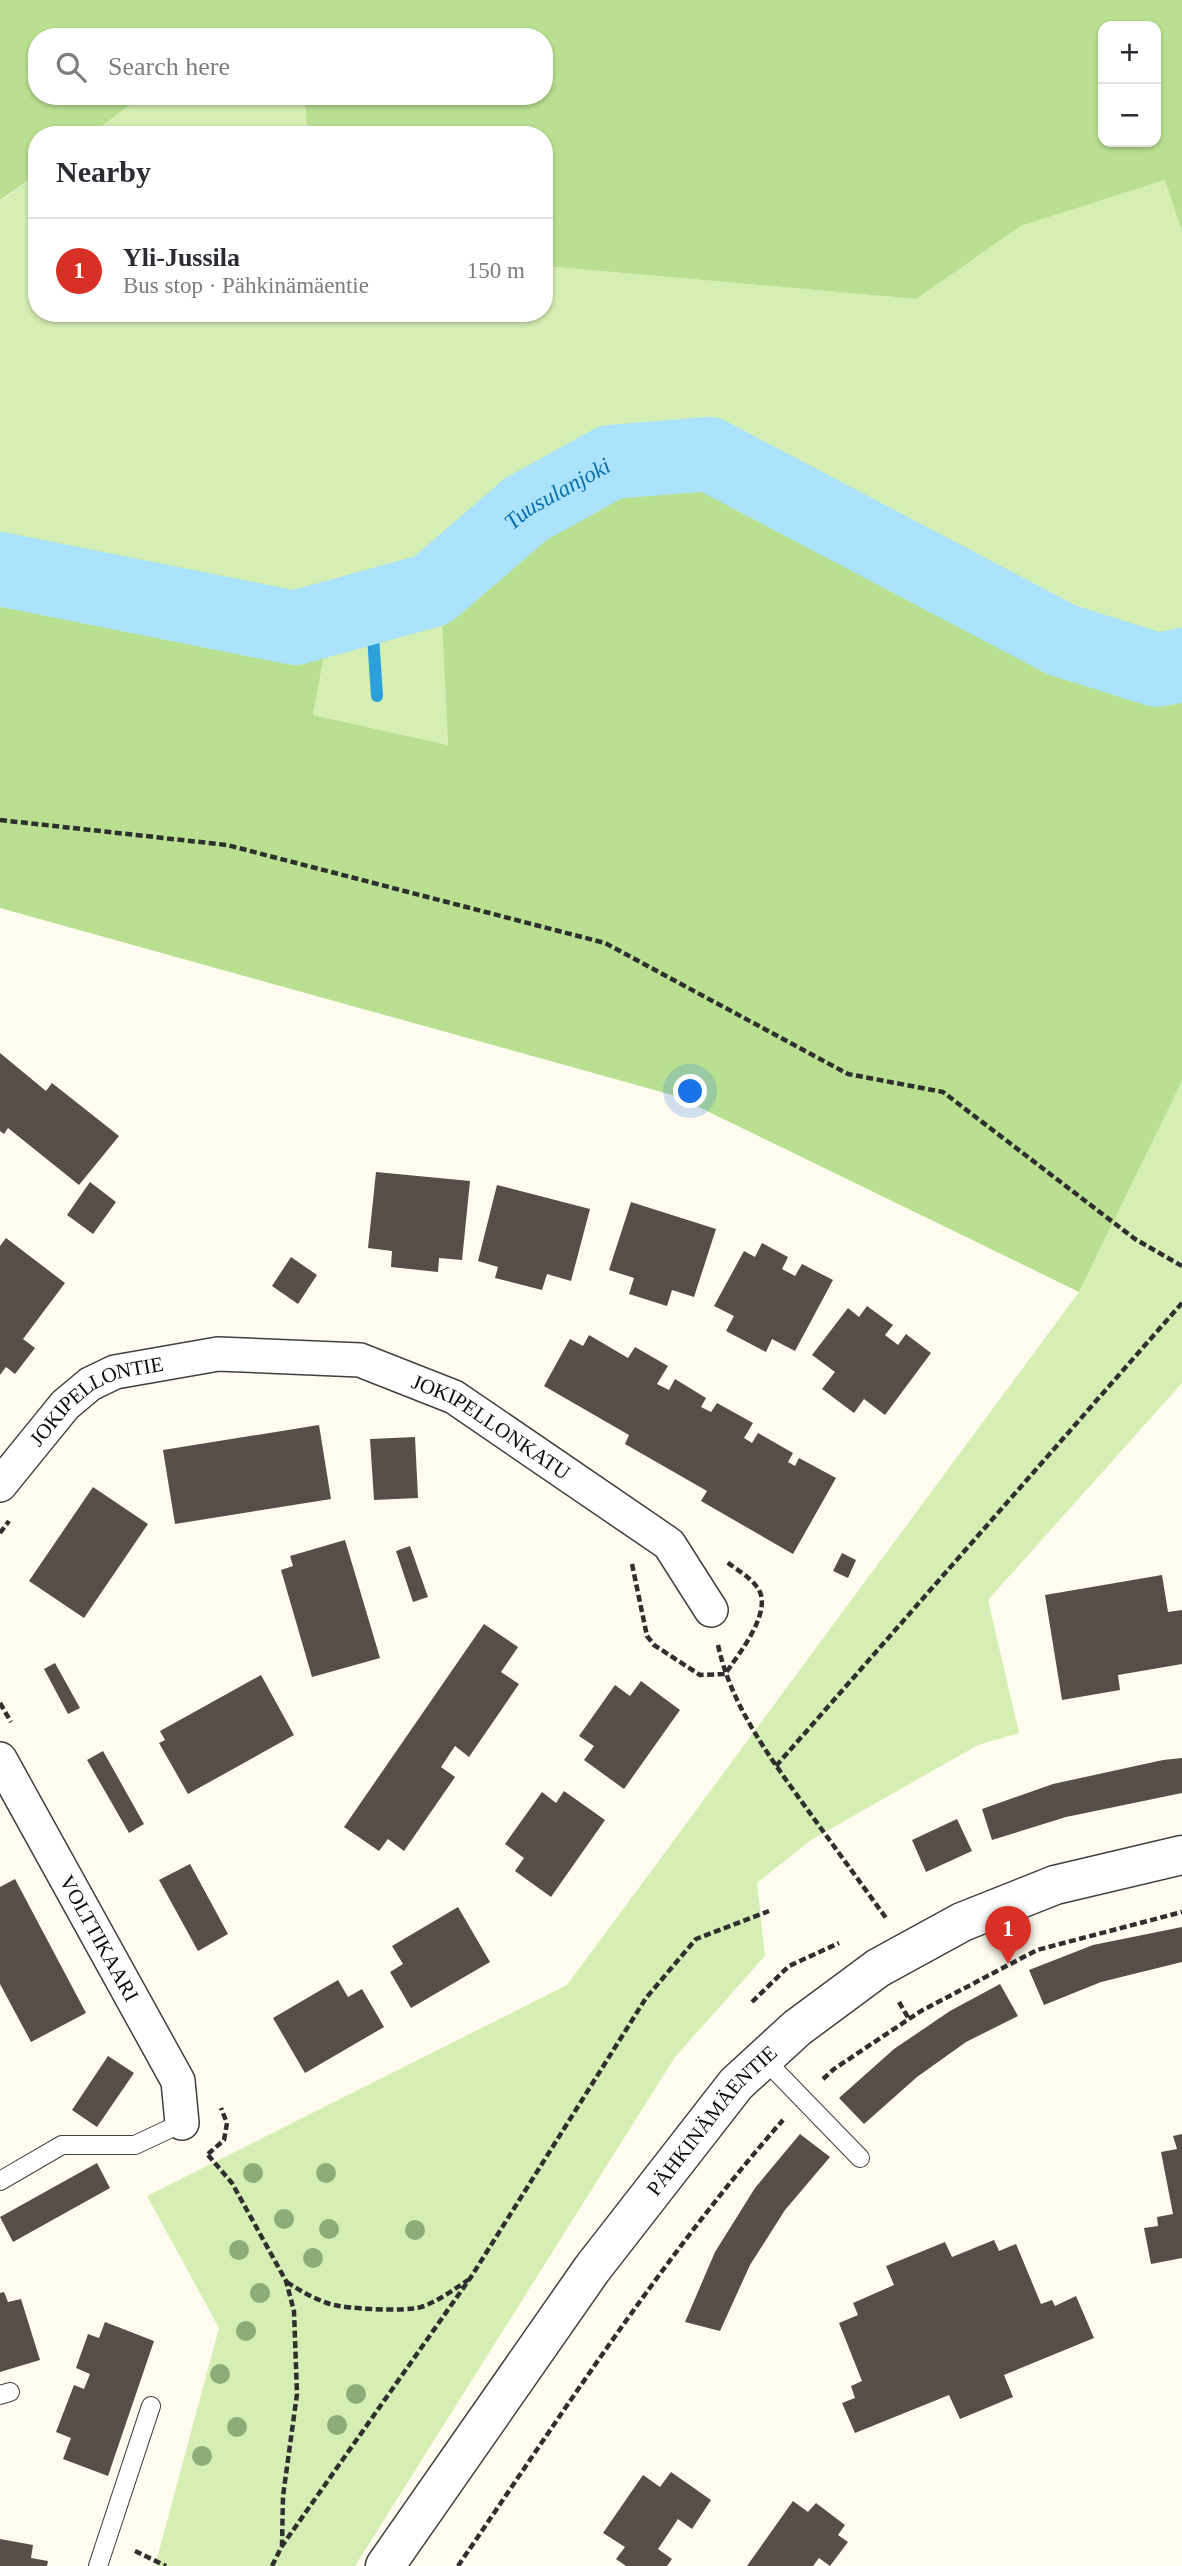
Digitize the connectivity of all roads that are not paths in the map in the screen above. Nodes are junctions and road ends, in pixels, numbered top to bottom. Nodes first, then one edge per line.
1 (218, 1354) joint
2 (8, 1499) edge
3 (711, 1610) road end
4 (0, 1759) edge
5 (1182, 1855) edge
6 (764, 2059) junction
7 (182, 2123) joint
8 (860, 2158) dead end
9 (0, 2181) edge
10 (151, 2406) dead end
11 (99, 2566) edge
12 (385, 2566) edge

1 - 2 street, JOKIPELLONTIE
1 - 3 street, JOKIPELLONKATU
4 - 7 street, VOLTTIKAARI
5 - 6 street, PÄHKINÄMÄENTIE
6 - 8 lane
6 - 12 street, PÄHKINÄMÄENTIE
7 - 9 lane
10 - 11 lane

